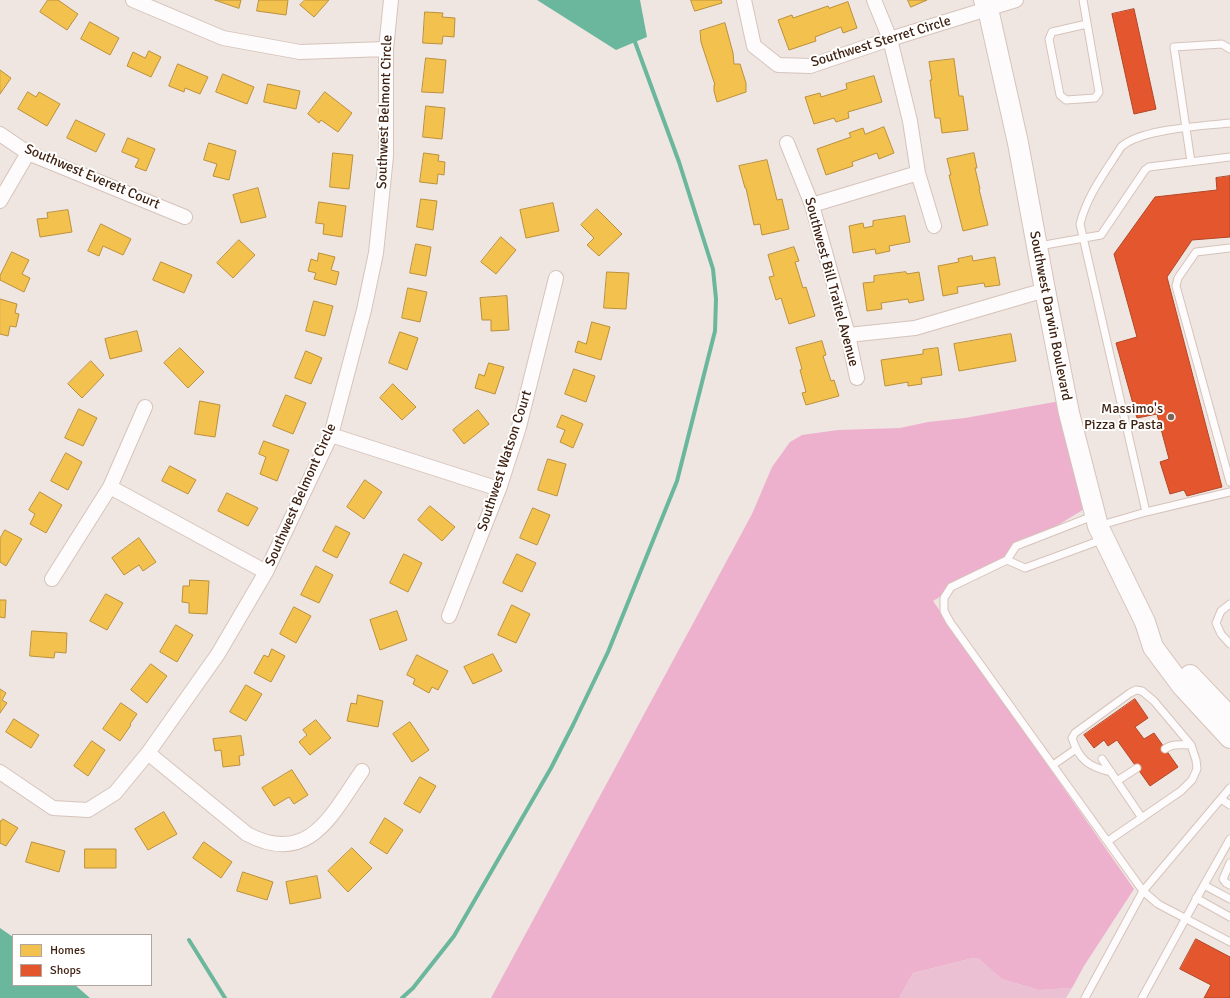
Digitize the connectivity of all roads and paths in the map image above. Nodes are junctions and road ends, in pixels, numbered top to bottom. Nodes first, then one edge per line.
1 (133, 0) edge
2 (391, 0) edge
3 (744, 0) edge
4 (874, 0) edge
5 (1016, 0) edge
6 (1083, 0) edge
7 (986, 5) edge
8 (1087, 24) junction
9 (890, 39) junction
10 (386, 49) junction
11 (1230, 49) edge
12 (1230, 122) edge
13 (1187, 128) junction
14 (0, 134) edge
15 (787, 143) dead end
16 (28, 153) junction
17 (1230, 157) edge
18 (1191, 162) junction
19 (918, 173) junction
20 (0, 201) edge
21 (812, 205) junction
22 (185, 217) dead end
23 (934, 226) dead end
24 (1083, 239) junction
25 (1037, 246) junction
26 (1230, 248) edge
27 (556, 278) dead end
28 (1045, 290) junction
29 (848, 335) junction
30 (857, 378) dead end
31 (145, 407) dead end
32 (332, 435) junction
33 (1230, 482) edge
34 (110, 487) junction
35 (499, 488) junction
36 (1230, 492) edge
37 (1146, 512) junction
38 (1099, 527) junction
39 (1007, 560) junction
40 (266, 572) junction
41 (52, 579) dead end
42 (1230, 604) edge
43 (449, 616) dead end
44 (1145, 622) junction
45 (1230, 644) edge
46 (1230, 718) edge
47 (1230, 738) edge
48 (1191, 745) junction
49 (1076, 749) junction
50 (1165, 749) dead end
51 (148, 753) junction
52 (1102, 759) dead end
53 (1053, 764) junction
54 (1137, 768) dead end
55 (362, 771) dead end
56 (0, 772) edge
57 (1111, 772) junction
58 (1117, 781) junction
59 (1230, 788) edge
60 (1220, 799) junction
61 (1230, 805) edge
62 (1142, 818) junction
63 (1230, 839) edge
64 (1108, 841) junction
65 (1230, 863) edge
66 (1204, 885) junction
67 (1230, 885) edge
68 (1143, 891) junction
69 (1196, 898) junction
70 (1230, 899) edge
71 (1230, 917) edge
72 (1186, 918) junction
73 (1230, 942) edge
74 (1085, 998) edge
75 (1142, 998) edge

1 - 10 street
2 - 10 street, Southwest Belmont Circle
3 - 9 street, Southwest Sterret Circle
4 - 9 street
5 - 7 street, Southwest Sterret Circle
6 - 8 lane
7 - 9 street, Southwest Sterret Circle
7 - 25 street, Southwest Darwin Boulevard
8 - 8 lane
9 - 19 street
10 - 32 street, Southwest Belmont Circle
11 - 13 lane
12 - 13 lane
13 - 18 lane
13 - 24 lane
14 - 16 street, Southwest Everett Court
15 - 21 street, Southwest Bill Traitel Avenue
16 - 20 street
16 - 22 street, Southwest Everett Court
17 - 18 lane
18 - 24 lane
19 - 21 street
19 - 23 street
21 - 29 street, Southwest Bill Traitel Avenue
24 - 25 lane
24 - 37 lane
25 - 28 street, Southwest Darwin Boulevard
26 - 33 lane
27 - 35 street, Southwest Watson Court
28 - 29 street
28 - 38 street, Southwest Darwin Boulevard
29 - 30 street, Southwest Bill Traitel Avenue
31 - 34 street
32 - 35 street
32 - 40 street, Southwest Belmont Circle
34 - 40 street
34 - 41 street
35 - 43 street, Southwest Watson Court
36 - 37 lane
37 - 38 lane
38 - 39 lane
38 - 39 lane
38 - 44 street, Southwest Darwin Boulevard
39 - 53 lane
40 - 51 street, Southwest Belmont Circle
42 - 45 lane
44 - 46 street, Southwest Darwin Boulevard
44 - 47 street, Southwest Darwin Boulevard
48 - 49 lane
48 - 50 lane
48 - 62 lane
49 - 53 lane
49 - 57 lane
51 - 55 street
51 - 56 street, Southwest Belmont Circle
52 - 57 lane
53 - 64 lane
54 - 58 lane
57 - 58 lane
58 - 62 lane
59 - 60 lane
60 - 61 lane
60 - 68 lane
62 - 64 lane
63 - 66 lane
64 - 68 lane
65 - 67 lane
66 - 69 lane
66 - 70 lane
68 - 72 lane
68 - 74 lane
69 - 71 lane
69 - 72 lane
72 - 73 lane
72 - 75 lane

